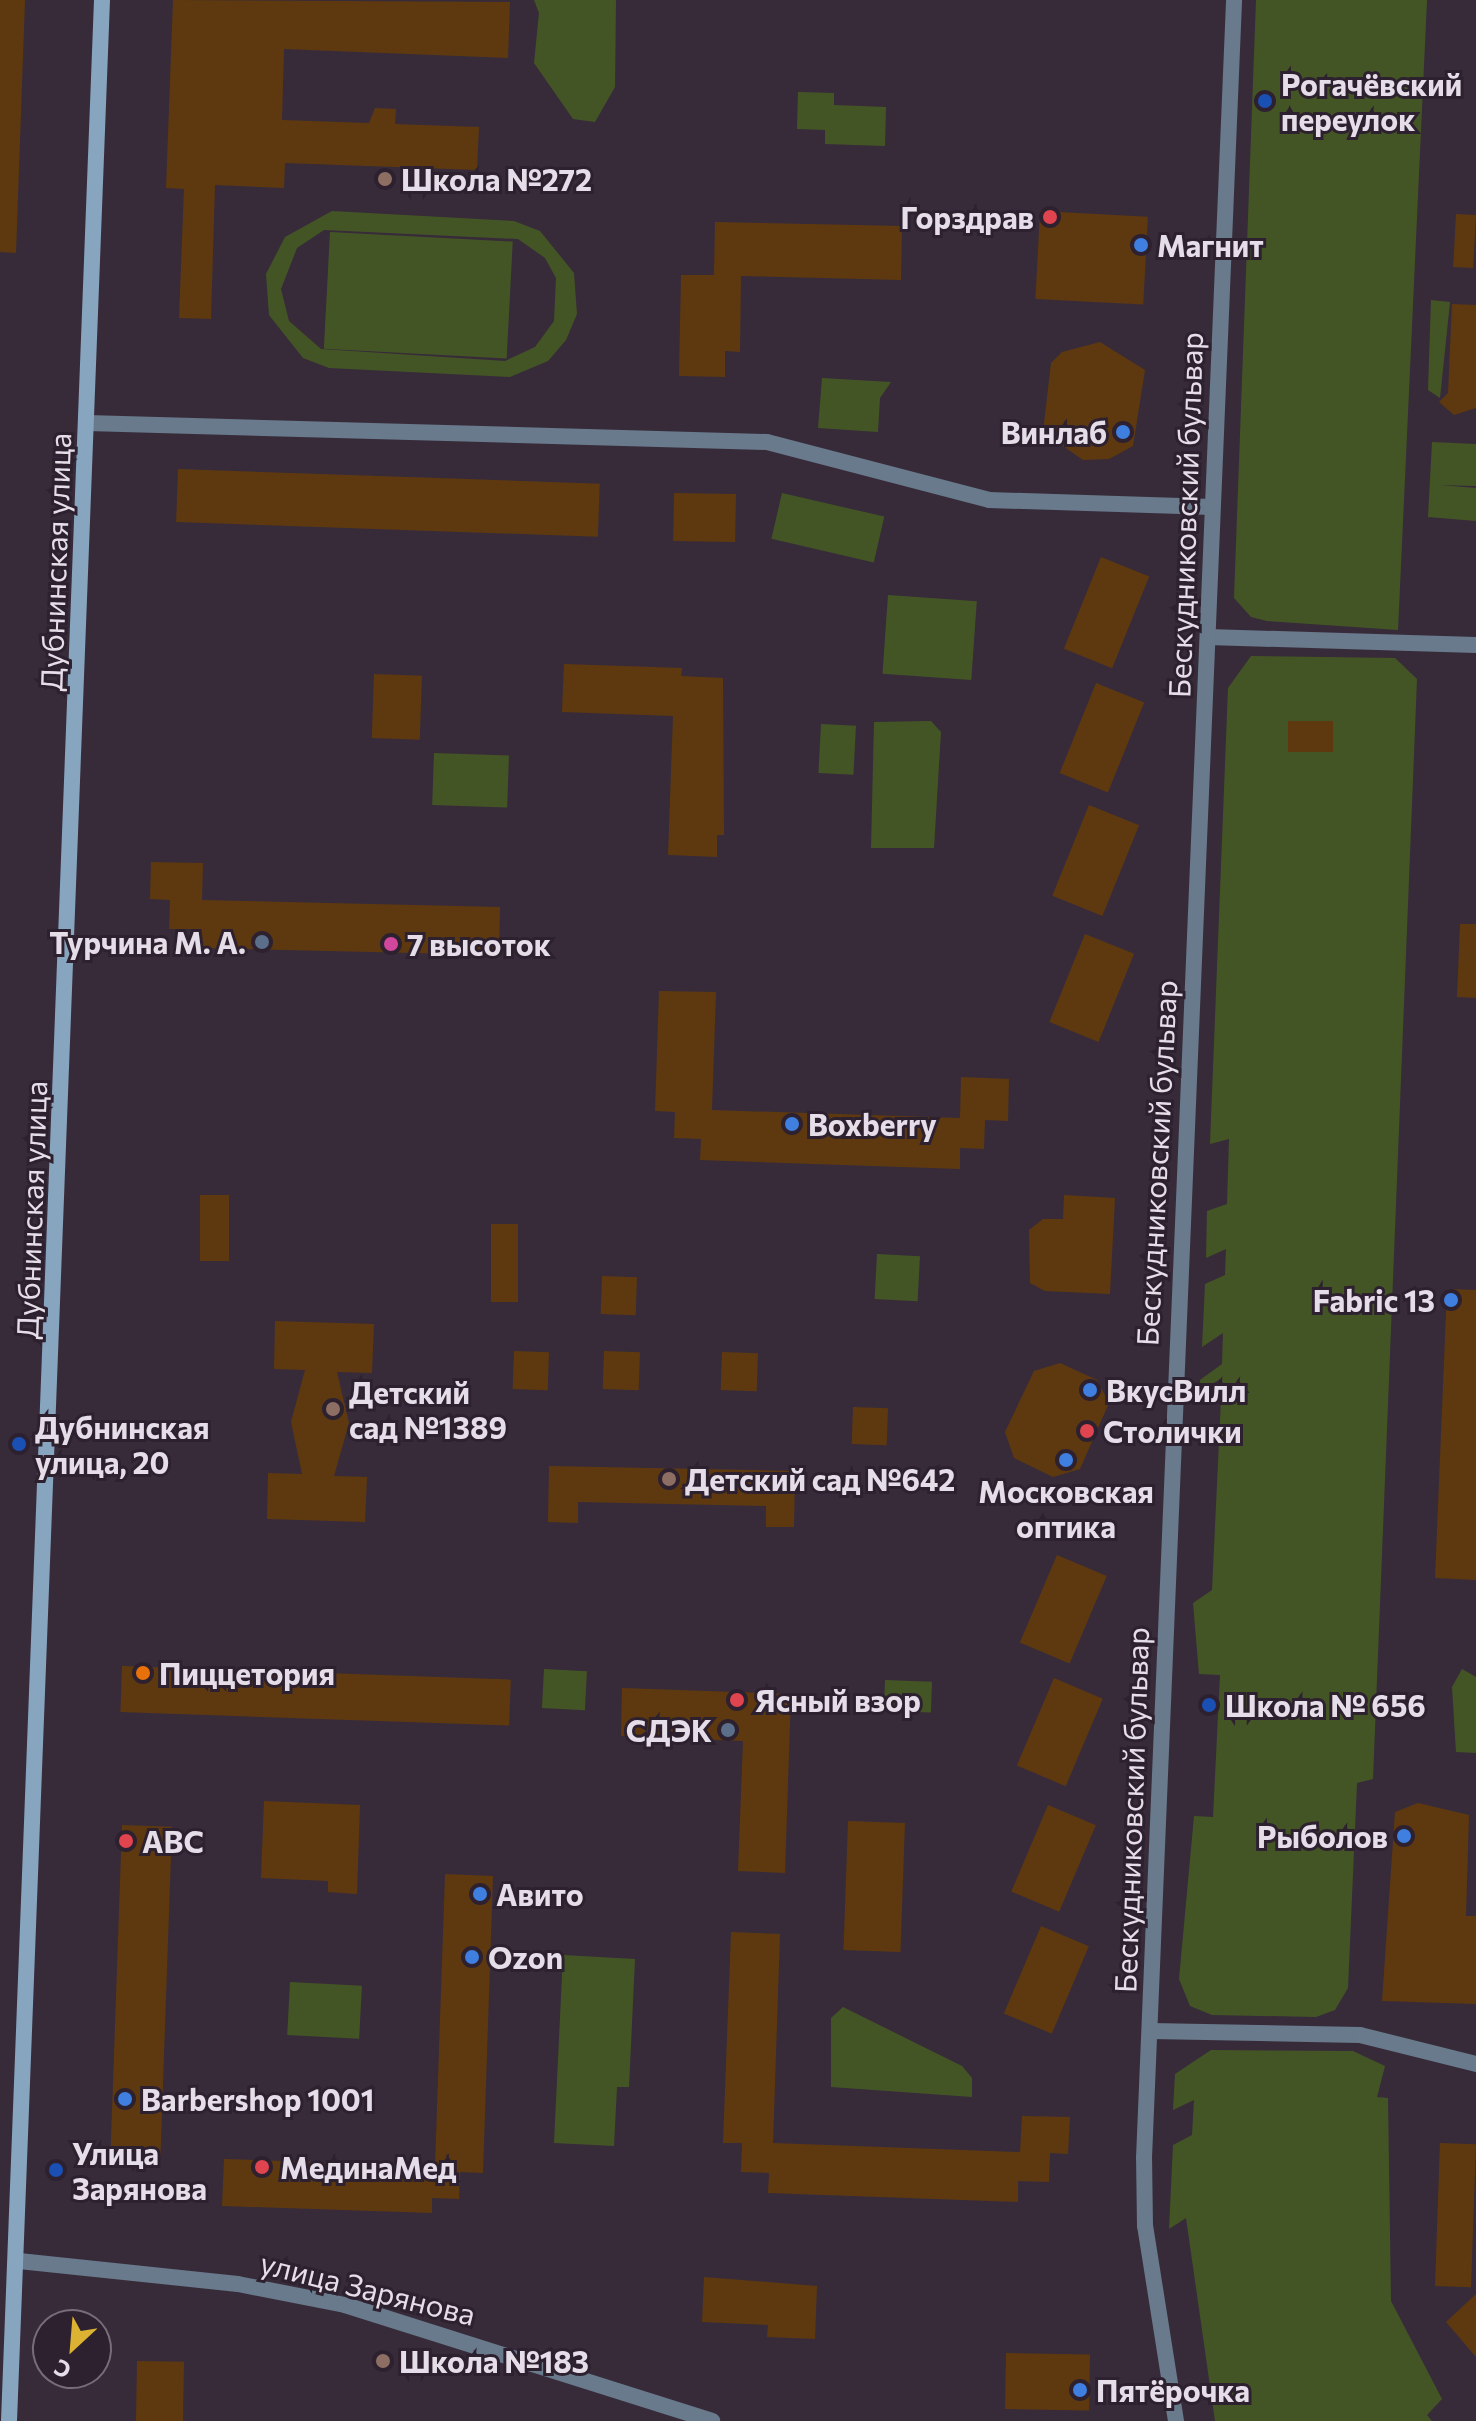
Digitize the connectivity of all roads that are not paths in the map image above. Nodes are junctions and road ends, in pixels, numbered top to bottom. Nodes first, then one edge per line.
1 (102, 0) edge
2 (1234, 0) edge
3 (87, 423) junction
4 (1212, 507) junction
5 (1208, 637) junction
6 (1476, 645) edge
7 (1151, 2031) junction
8 (1476, 2064) edge
9 (0, 2257) edge
10 (19, 2261) junction
11 (9, 2421) edge
12 (712, 2421) edge
13 (1176, 2421) edge

1 - 3 main road, Дубнинская улица
2 - 4 street, Бескудниковский бульвар
3 - 4 street
3 - 10 main road, Дубнинская улица
4 - 5 street, Бескудниковский бульвар
5 - 6 street
5 - 7 street, Бескудниковский бульвар
7 - 8 street
7 - 13 street, Бескудниковский бульвар
9 - 10 street, улица Зарянова
10 - 11 main road, Дубнинская улица
10 - 12 street, улица Зарянова

